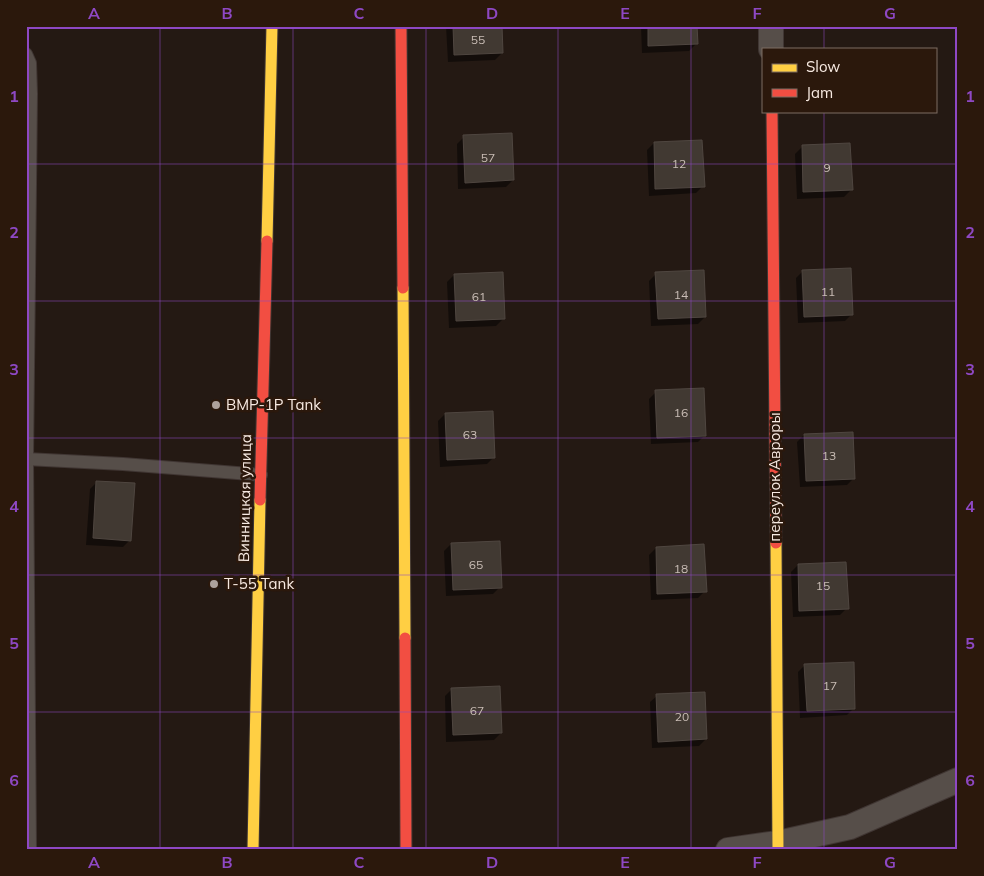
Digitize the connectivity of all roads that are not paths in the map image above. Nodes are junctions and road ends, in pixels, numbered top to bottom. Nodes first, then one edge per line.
1 (272, 26) edge
2 (401, 26) edge
3 (771, 26) edge
4 (771, 48) edge
5 (26, 54) edge
6 (772, 112) edge
7 (28, 168) edge
8 (27, 459) edge
9 (261, 475) junction
10 (958, 780) edge
11 (778, 846) edge
12 (30, 850) edge
13 (253, 850) edge
14 (406, 850) edge
15 (728, 850) edge

1 - 9 street, Винницкая улица
2 - 14 street
3 - 4 street
5 - 7 lane
6 - 11 street, переулок Авроры
7 - 8 lane
8 - 9 lane
8 - 12 lane
9 - 13 street, Винницкая улица
10 - 11 street
11 - 15 street

